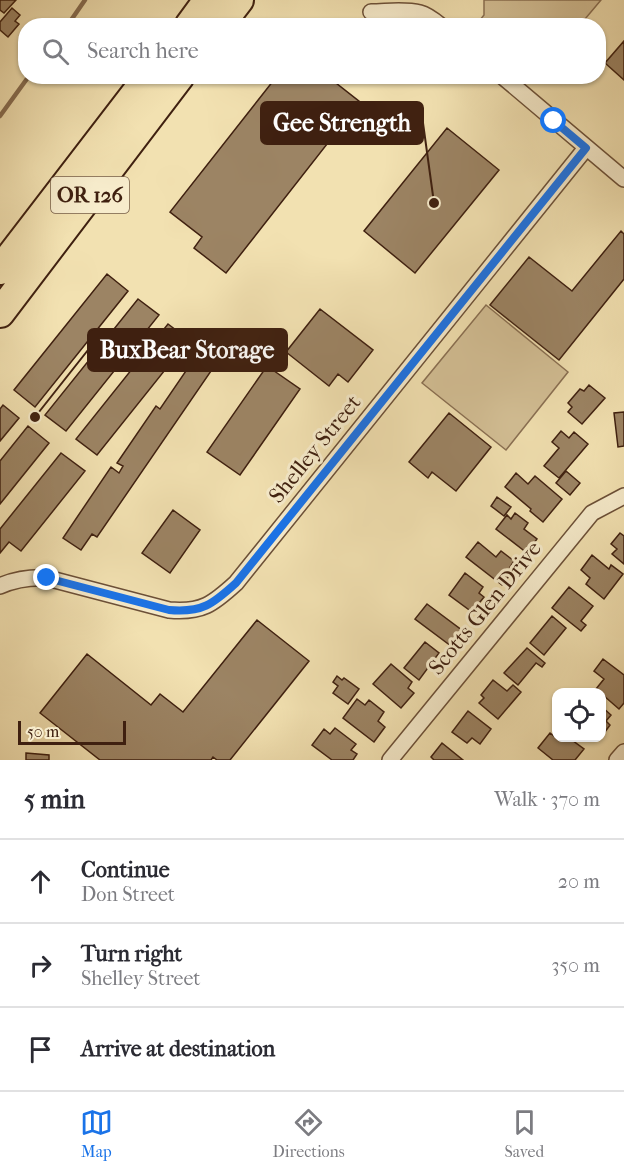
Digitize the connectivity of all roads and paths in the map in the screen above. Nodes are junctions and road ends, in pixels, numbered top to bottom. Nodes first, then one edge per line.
1 (208, 0) edge
2 (239, 0) edge
3 (370, 12) dead end
4 (195, 18) edge
5 (225, 18) edge
6 (431, 18) edge
7 (143, 84) edge
8 (174, 84) edge
9 (511, 84) edge
10 (586, 148) junction
11 (624, 179) edge
12 (0, 270) edge
13 (0, 312) edge
14 (624, 496) edge
15 (0, 586) edge
16 (624, 752) edge
17 (390, 760) edge
18 (617, 760) edge

1 - 4 highway
2 - 5 highway
3 - 6 street
7 - 12 highway, OR 126
8 - 13 highway, OR 126
9 - 10 street
10 - 11 street
10 - 15 street, Shelley Street
14 - 17 street, Scotts Glen Drive
16 - 18 street

